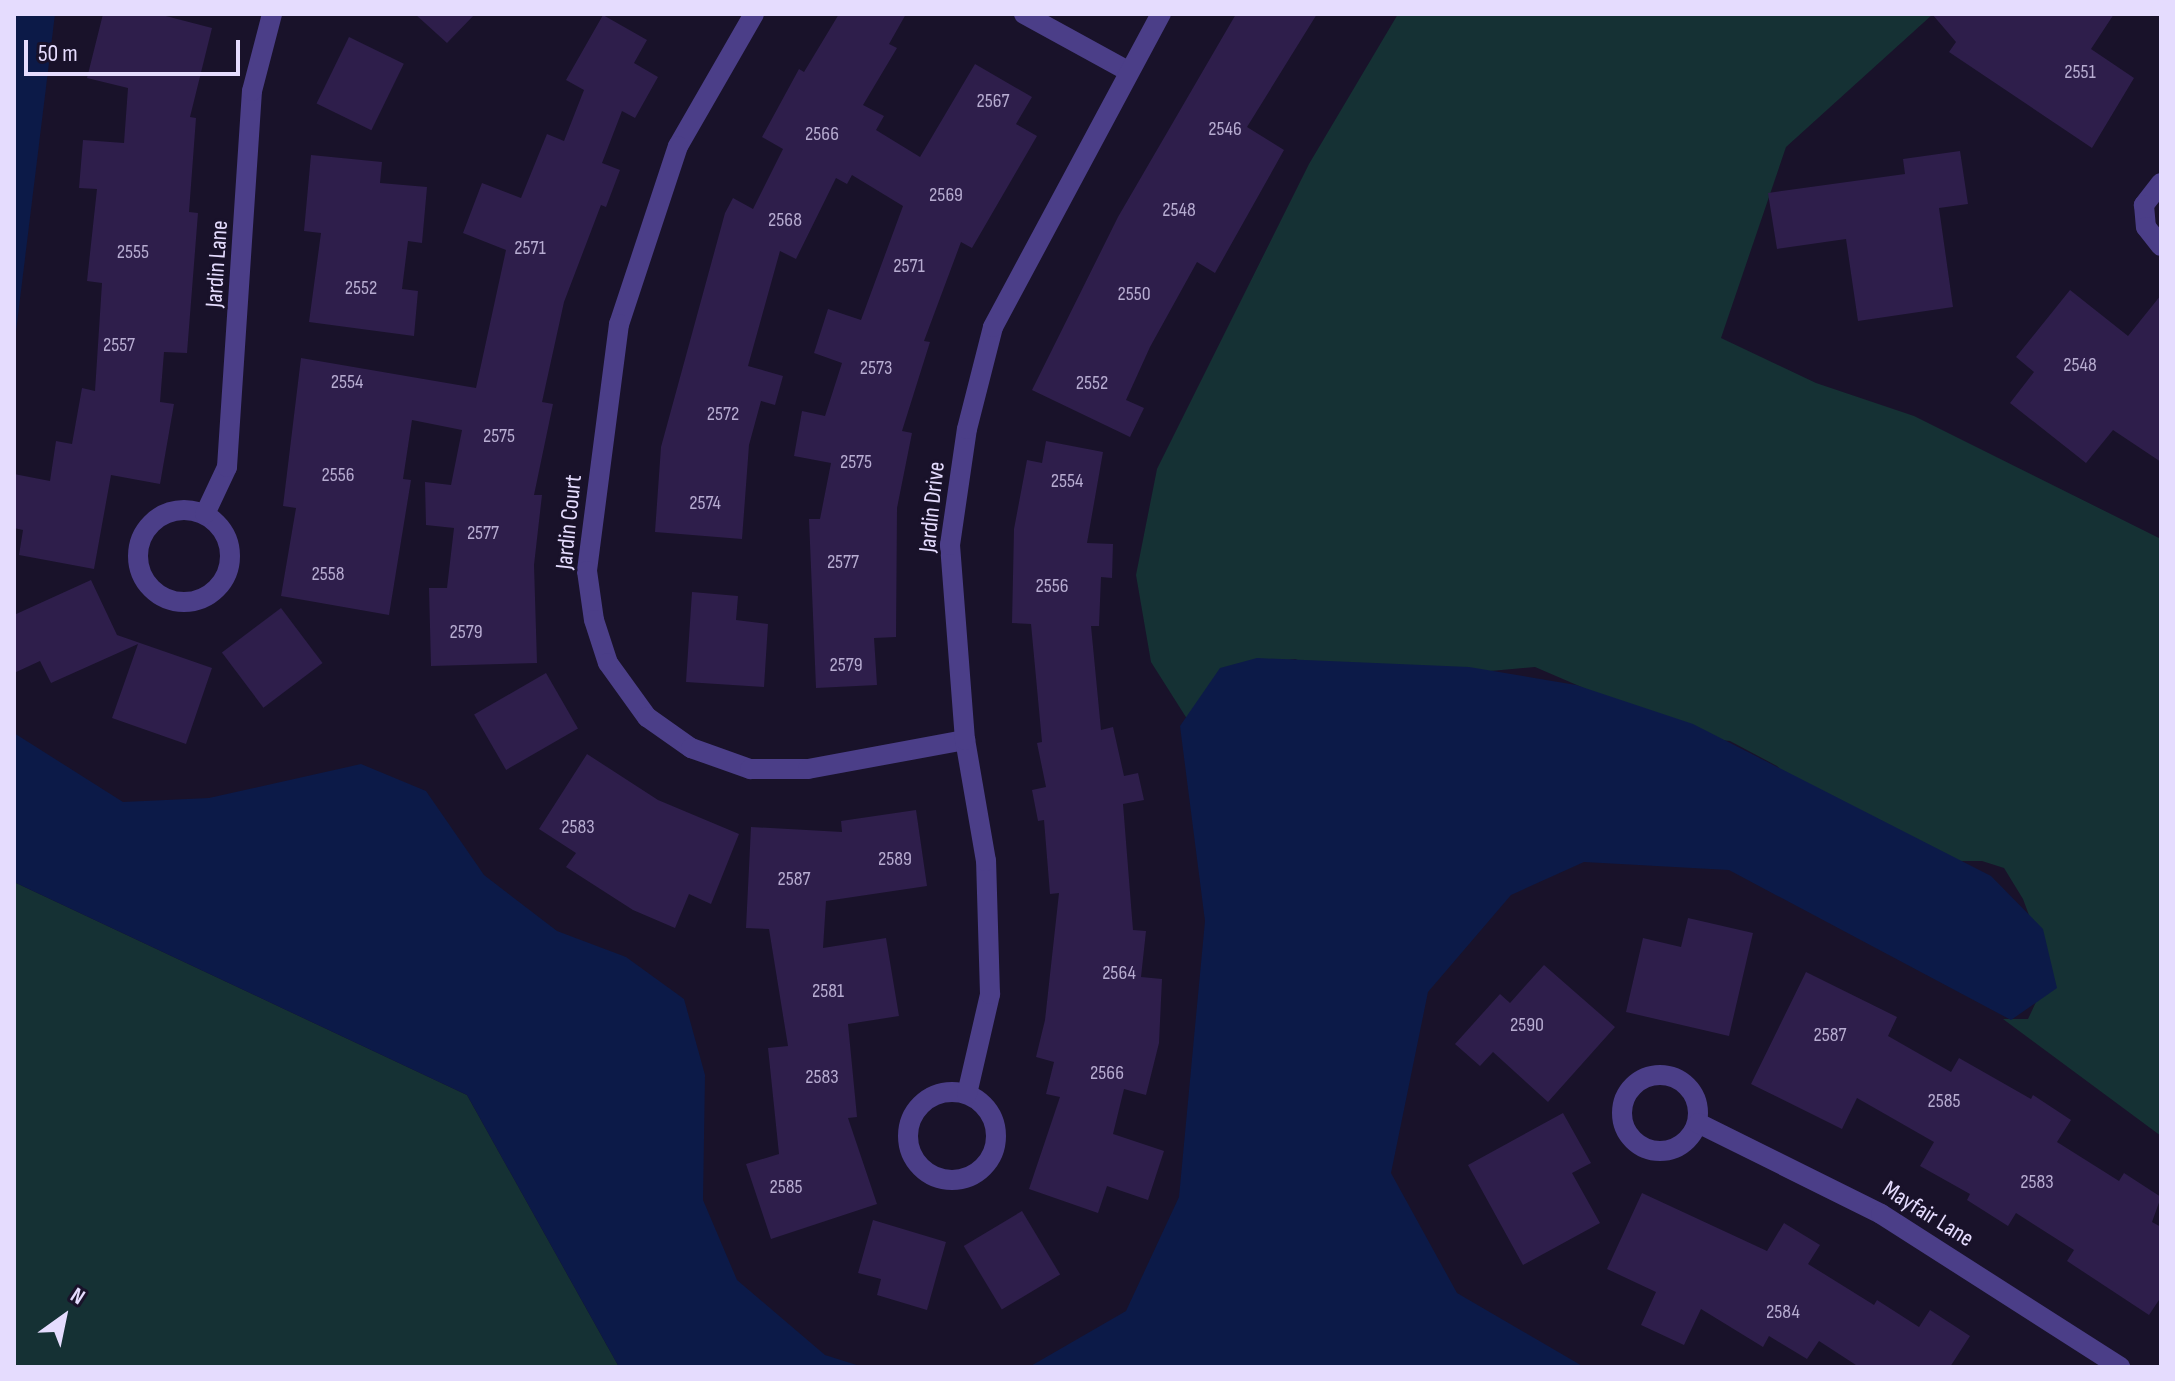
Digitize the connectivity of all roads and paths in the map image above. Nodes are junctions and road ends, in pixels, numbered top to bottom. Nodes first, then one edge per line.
1 (272, 14) edge
2 (754, 14) edge
3 (1024, 14) edge
4 (1161, 14) edge
5 (1128, 71) junction
6 (2161, 183) edge
7 (2161, 246) edge
8 (205, 514) junction
9 (965, 740) junction
10 (967, 1094) junction
11 (1698, 1123) dead end
12 (2120, 1367) edge

1 - 8 street, Jardin Lane
2 - 9 street, Jardin Court
3 - 5 street
4 - 5 street, Jardin Drive
5 - 9 street, Jardin Drive
6 - 7 street
8 - 8 street
9 - 10 street, Jardin Drive
10 - 10 street
11 - 12 street, Mayfair Lane

